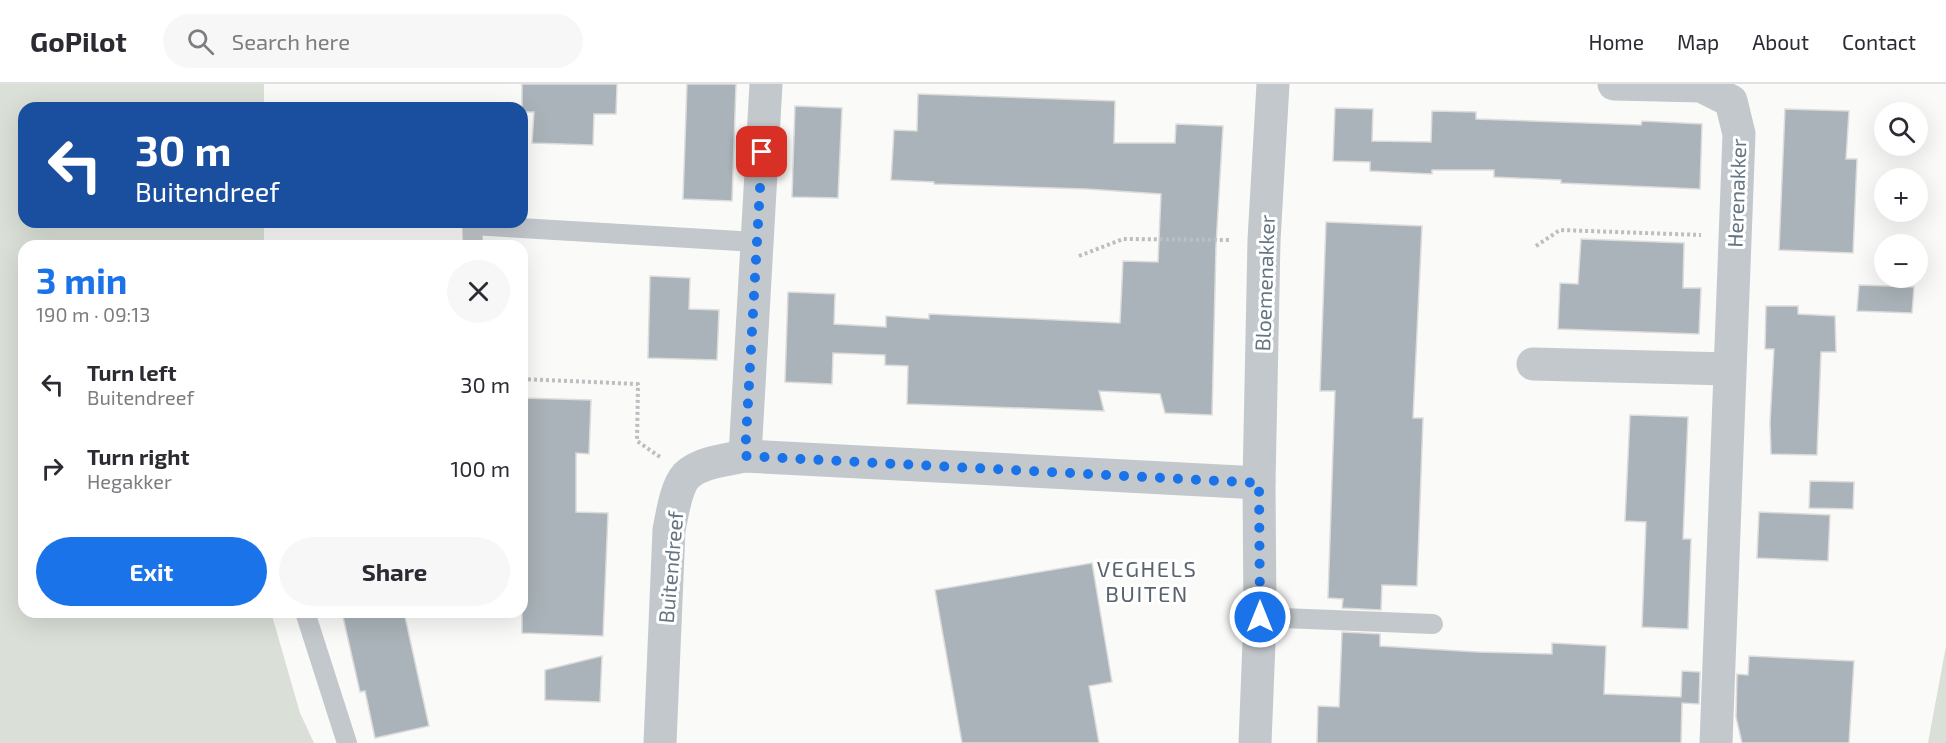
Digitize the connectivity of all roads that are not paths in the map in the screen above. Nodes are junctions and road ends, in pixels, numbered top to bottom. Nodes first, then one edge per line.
1 (766, 84) edge
2 (1273, 84) edge
3 (1614, 84) edge
4 (528, 228) edge
5 (756, 242) junction
6 (1533, 364) dead end
7 (1729, 369) junction
8 (745, 456) junction
9 (1259, 483) junction
10 (1260, 617) junction
11 (307, 618) edge
12 (1432, 624) dead end
13 (346, 743) edge
14 (660, 743) edge
15 (1255, 743) edge
16 (1716, 743) edge

1 - 5 street
2 - 9 street, Bloemenakker
3 - 7 street, Herenakker
4 - 5 lane
5 - 8 street
6 - 7 street
7 - 16 street, Herenakker
8 - 9 street
8 - 14 street, Buitendreef
9 - 10 street
10 - 12 lane
10 - 15 street
11 - 13 lane

